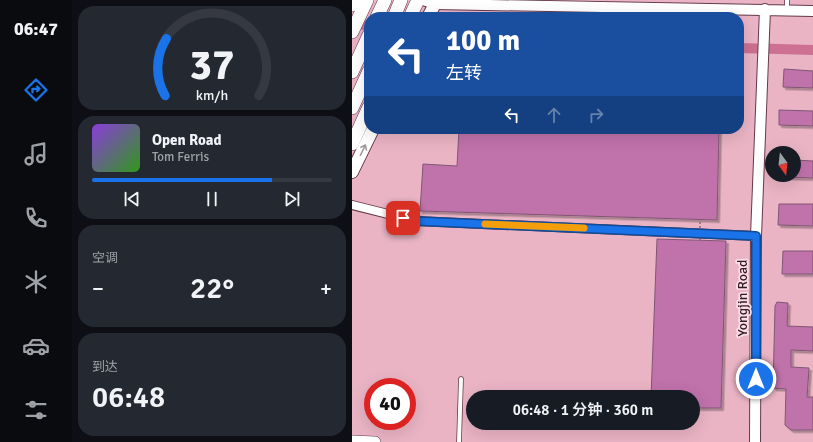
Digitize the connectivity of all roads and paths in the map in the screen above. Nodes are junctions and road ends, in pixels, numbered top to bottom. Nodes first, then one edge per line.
1 (355, 0) edge
2 (367, 0) edge
3 (385, 0) edge
4 (401, 0) edge
5 (418, 0) edge
6 (423, 0) edge
7 (436, 2) edge
8 (584, 4) edge
9 (787, 5) edge
10 (766, 9) junction
11 (813, 11) edge
12 (355, 12) edge
13 (379, 12) edge
14 (396, 12) edge
15 (412, 12) edge
16 (431, 12) edge
17 (352, 31) edge
18 (364, 46) edge
19 (352, 72) edge
20 (364, 81) edge
21 (352, 108) edge
22 (364, 118) edge
23 (371, 134) edge
24 (352, 144) edge
25 (352, 172) edge
26 (352, 205) edge
27 (700, 220) dead end
28 (756, 236) junction
29 (700, 240) dead end
30 (461, 379) dead end
31 (352, 441) edge
32 (375, 442) edge
33 (460, 442) edge
34 (755, 442) edge

1 - 12 main road
2 - 12 highway
3 - 13 highway
4 - 14 highway
5 - 15 highway
6 - 7 street
7 - 8 street
7 - 16 main road
8 - 10 street
9 - 10 street
9 - 11 street
10 - 28 street, Yongjin Road
12 - 17 highway
18 - 19 highway
20 - 21 highway
22 - 24 highway
25 -> 23 main road
26 - 28 street
27 - 29 path, bridge
28 - 34 street, Yongjin Road
30 - 33 lane
31 - 32 main road

